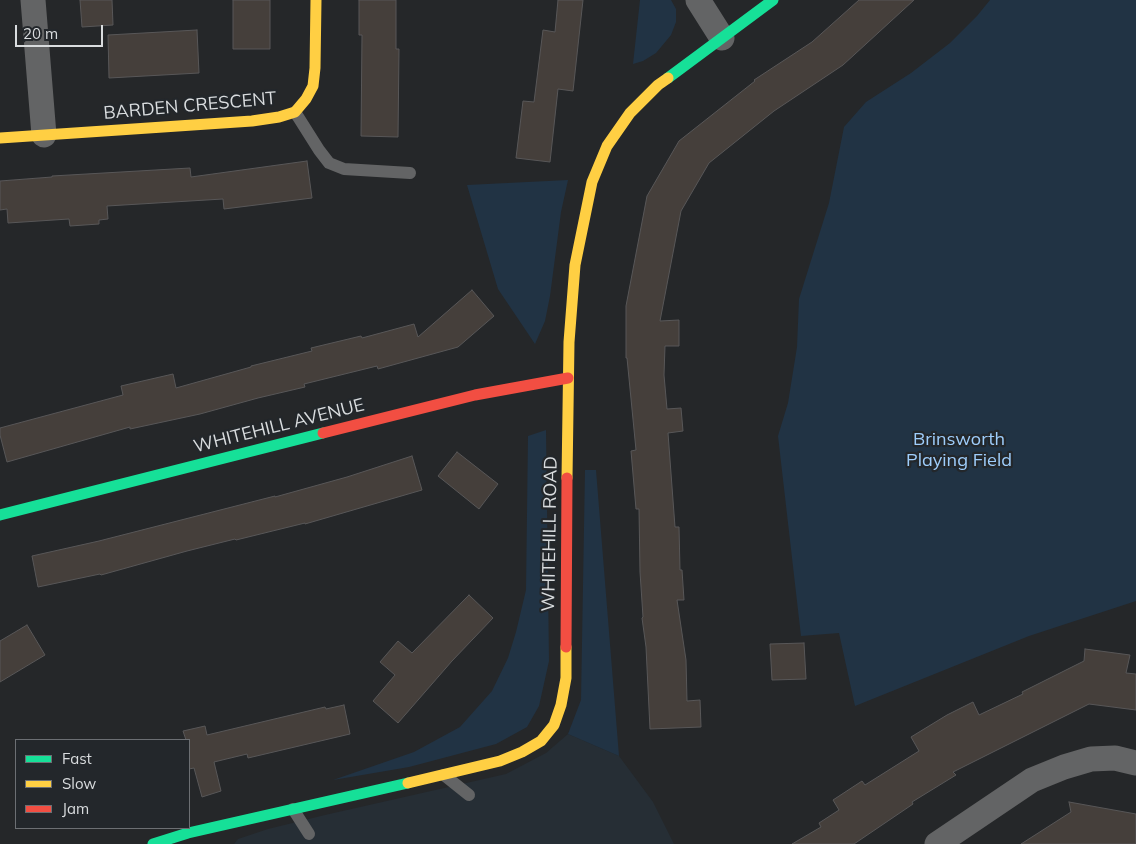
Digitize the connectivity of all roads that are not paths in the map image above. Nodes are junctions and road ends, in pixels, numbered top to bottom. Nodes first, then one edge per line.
1 (33, 0) edge
2 (316, 0) edge
3 (698, 0) edge
4 (773, 0) edge
5 (722, 38) junction
6 (295, 112) junction
7 (44, 135) junction
8 (0, 138) edge
9 (410, 173) dead end
10 (568, 378) junction
11 (0, 515) edge
12 (541, 741) junction
13 (553, 747) dead end
14 (1136, 763) edge
15 (444, 775) junction
16 (468, 795) dead end
17 (293, 809) junction
18 (309, 834) dead end
19 (190, 838) edge
20 (153, 844) edge
21 (937, 844) edge

1 - 7 street
2 - 6 street, BARDEN CRESCENT
3 - 5 street
4 - 5 street, WHITEHILL ROAD
5 - 10 street, WHITEHILL ROAD
6 - 7 street, BARDEN CRESCENT
6 - 9 lane
7 - 8 street, BARDEN CRESCENT
10 - 11 street, WHITEHILL AVENUE
10 - 12 street, WHITEHILL ROAD
12 - 13 lane
12 - 15 street, WHITEHILL ROAD
14 - 21 street
15 - 16 lane
15 - 17 street, WHITEHILL ROAD
17 - 18 lane
17 - 19 street, WHITEHILL ROAD
19 - 20 street, WHITEHILL ROAD

